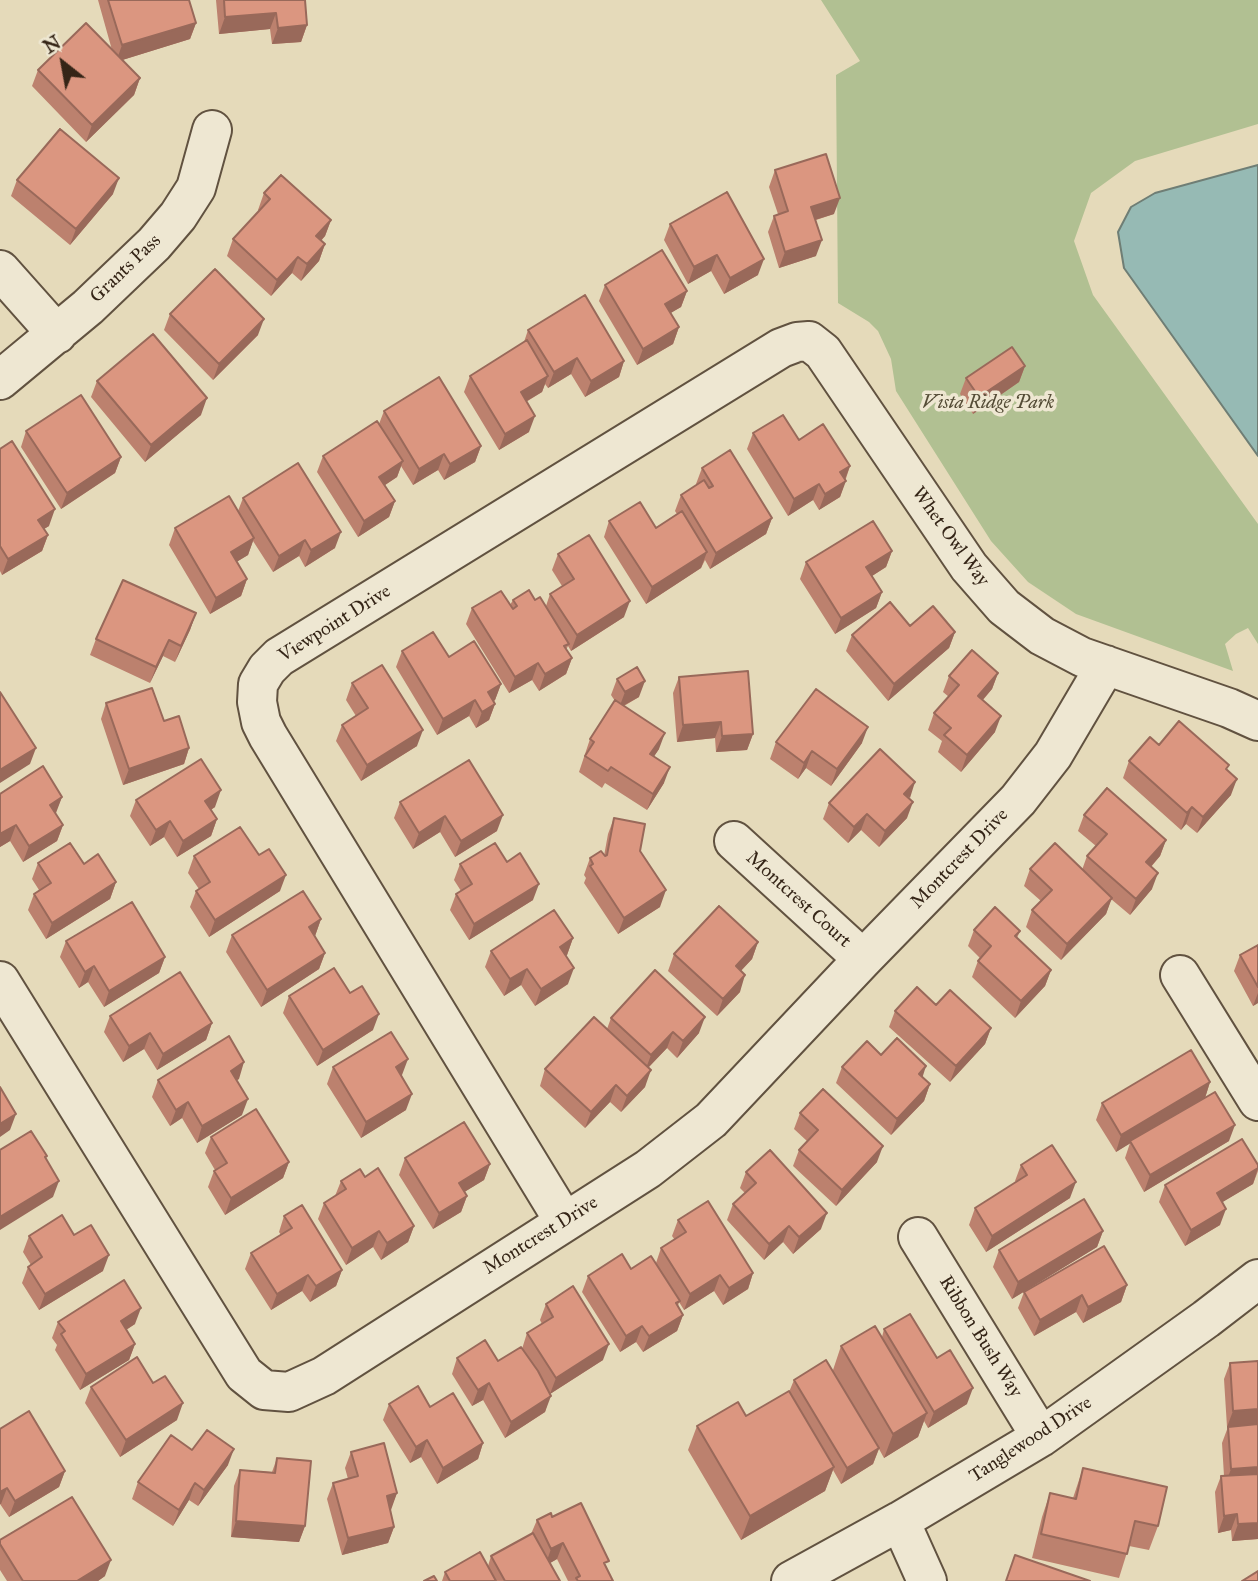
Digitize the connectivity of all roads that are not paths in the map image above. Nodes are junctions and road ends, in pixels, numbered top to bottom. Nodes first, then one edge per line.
1 (212, 130) dead end
2 (0, 270) edge
3 (57, 334) junction
4 (809, 341) joint
5 (0, 380) edge
6 (1106, 665) junction
7 (1258, 721) edge
8 (734, 841) dead end
9 (863, 959) junction
10 (1180, 975) dead end
11 (0, 981) edge
12 (1258, 1101) edge
13 (564, 1221) junction
14 (918, 1237) dead end
15 (1258, 1279) edge
16 (1041, 1437) junction
17 (900, 1521) junction
18 (791, 1581) edge
19 (927, 1581) edge

1 - 3 street, Grants Pass
2 - 3 street
3 - 5 street, Grants Pass
4 - 6 street, Whet Owl Way
4 - 13 street, Viewpoint Drive
6 - 7 street, Whet Owl Way
6 - 9 street, Montcrest Drive
8 - 9 street, Montcrest Court
9 - 13 street, Montcrest Drive
10 - 12 street
11 - 13 street, Montcrest Drive
14 - 16 street, Ribbon Bush Way
15 - 16 street, Tanglewood Drive
16 - 17 street, Tanglewood Drive
17 - 18 street, Tanglewood Drive
17 - 19 street

